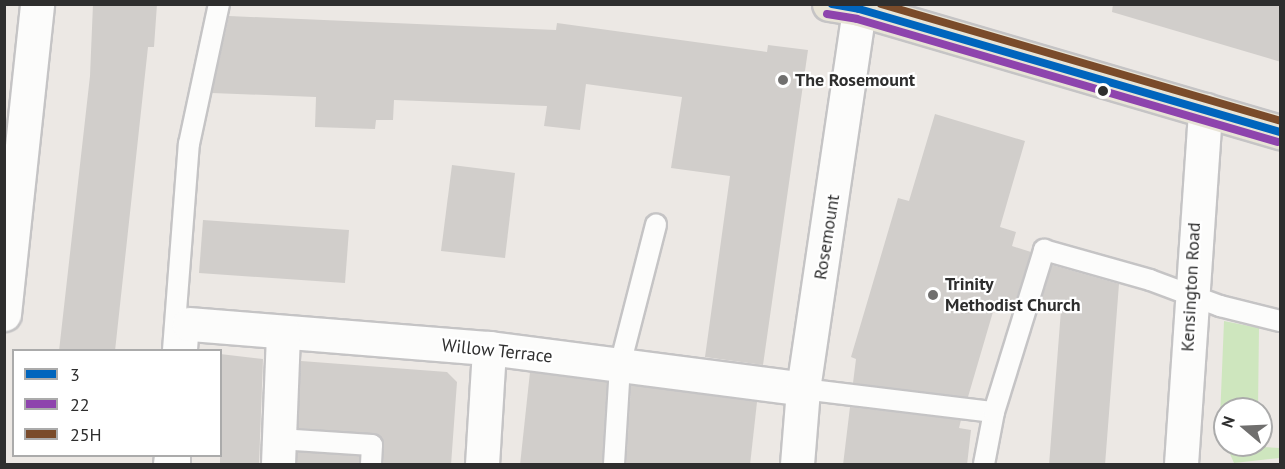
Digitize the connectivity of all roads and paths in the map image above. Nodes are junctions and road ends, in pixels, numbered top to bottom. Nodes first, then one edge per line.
1 (37, 4) edge
2 (219, 4) edge
3 (850, 6) edge
4 (1205, 110) junction
5 (1281, 132) edge
6 (656, 225) dead end
7 (1191, 295) junction
8 (4, 314) edge
9 (1281, 321) edge
10 (283, 332) junction
11 (183, 342) edge
12 (489, 348) junction
13 (620, 365) junction
14 (804, 388) junction
15 (994, 412) junction
16 (278, 452) edge
17 (371, 465) edge
18 (482, 465) edge
19 (614, 465) edge
20 (797, 465) edge
21 (984, 465) edge
22 (1181, 465) edge

1 - 8 street
2 - 11 lane
3 - 4 main road
3 - 14 street, Rosemount
4 - 5 main road
4 - 7 street, Kensington Road
6 - 13 lane
7 - 9 lane
7 - 15 lane
7 - 22 street, Kensington Road
10 - 11 street, Willow Terrace
10 - 12 street, Willow Terrace
10 - 16 street
12 - 13 street, Willow Terrace
12 - 18 street
13 - 14 street, Willow Terrace
13 - 19 lane
14 - 15 lane
14 - 20 street, Rosemount
15 - 21 lane
16 - 17 lane

